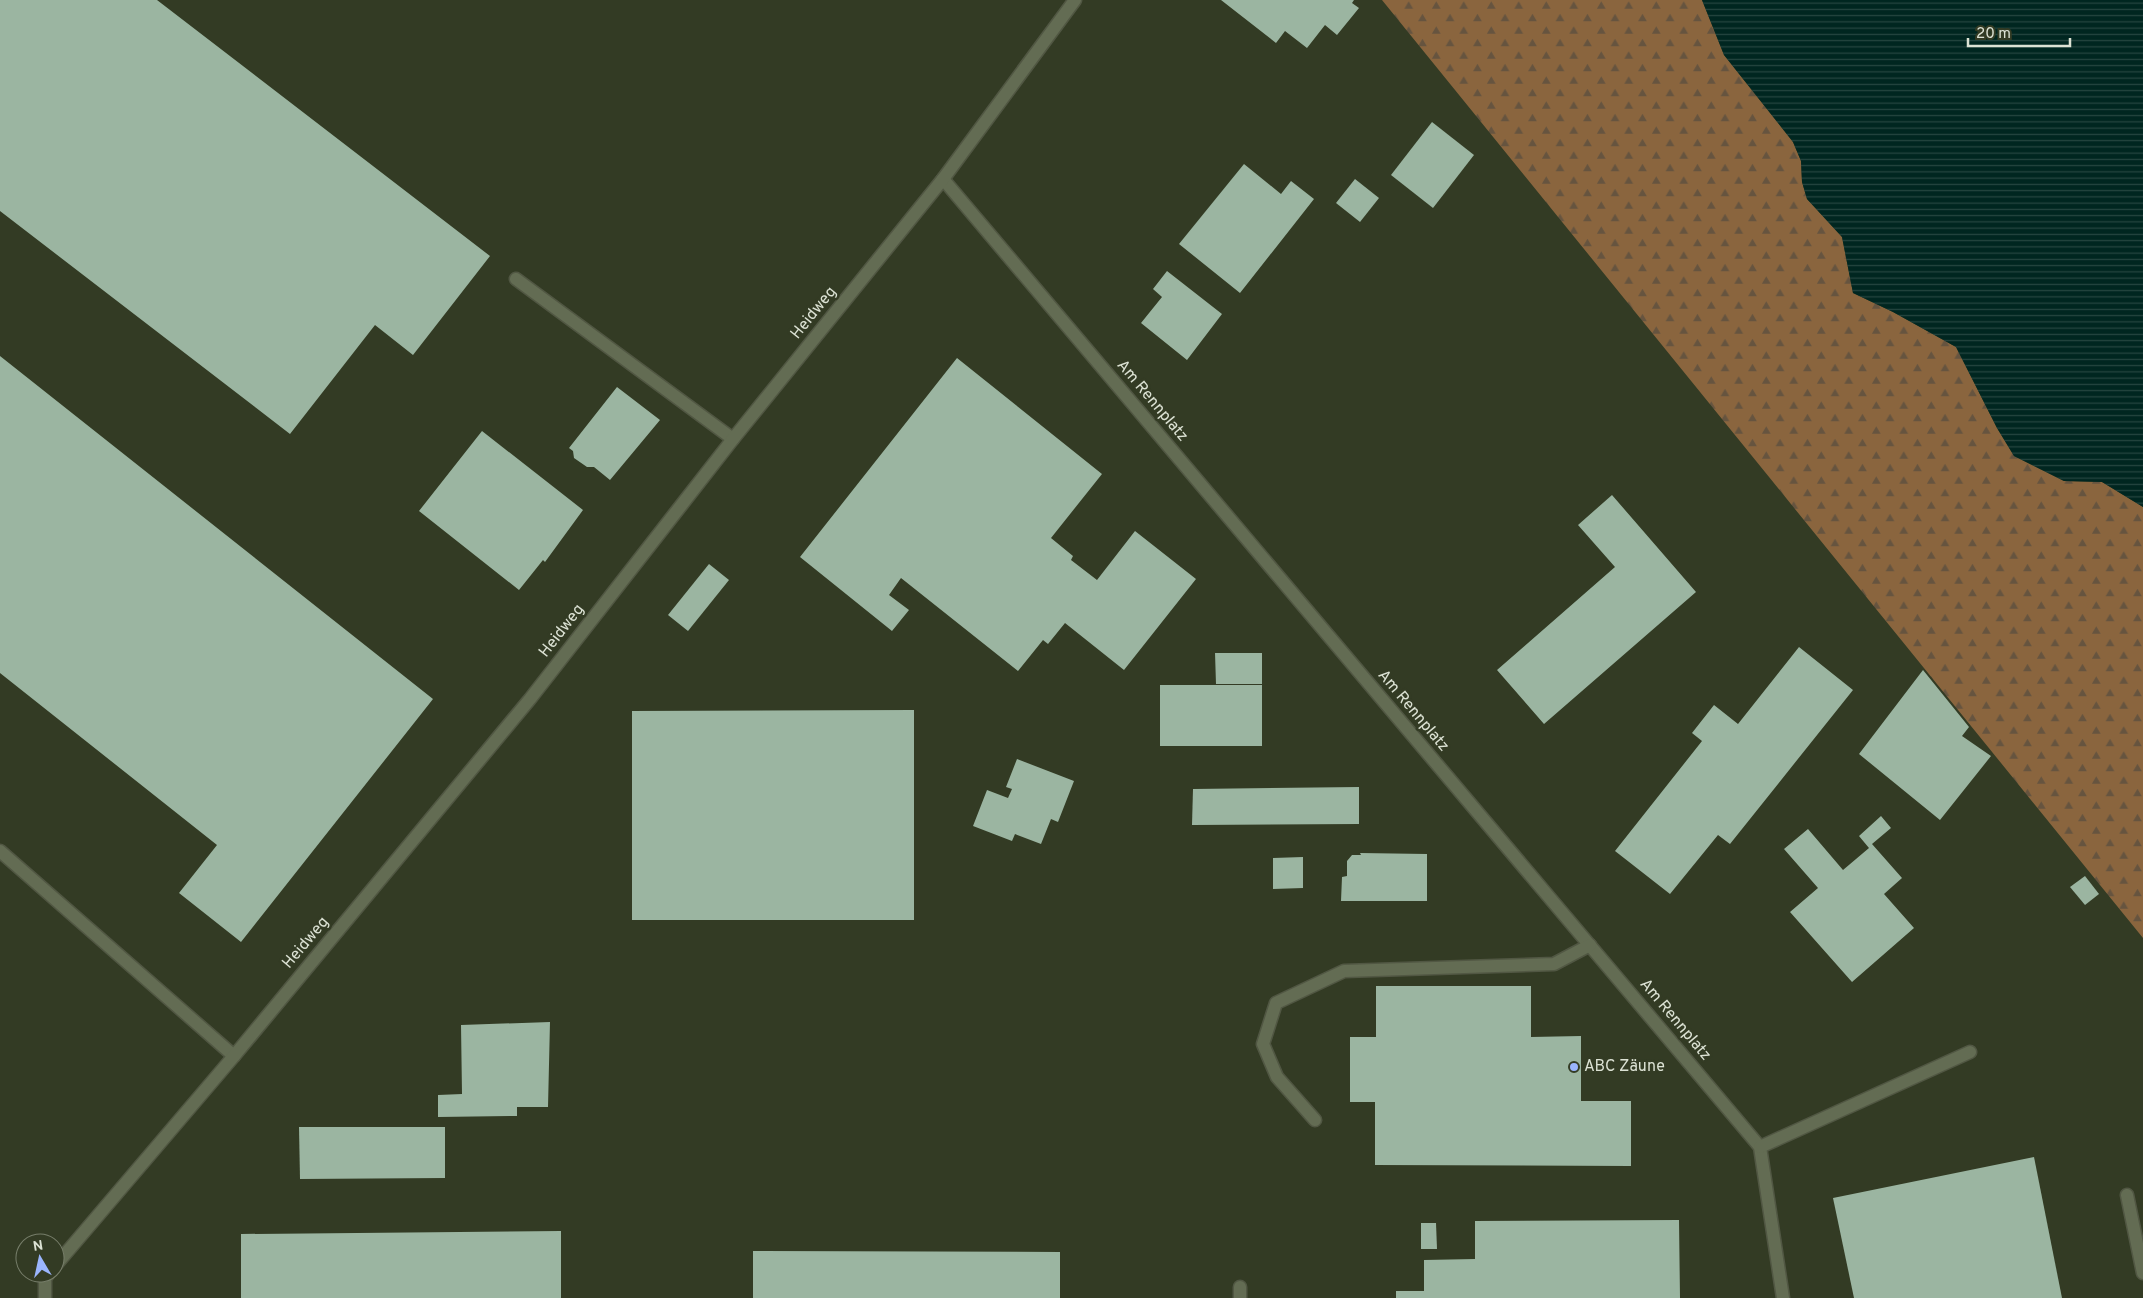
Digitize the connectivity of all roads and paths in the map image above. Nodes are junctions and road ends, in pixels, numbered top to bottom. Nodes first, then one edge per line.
1 (1075, 0) edge
2 (943, 179) junction
3 (516, 279) dead end
4 (733, 438) junction
5 (0, 851) edge
6 (1590, 946) junction
7 (1970, 1052) dead end
8 (234, 1056) junction
9 (1316, 1120) dead end
10 (1760, 1147) junction
11 (2127, 1195) dead end
12 (65, 1254) edge
13 (2143, 1273) edge
14 (45, 1283) edge
15 (45, 1298) edge
16 (1783, 1298) edge

1 - 2 street, Heidweg
2 - 4 street, Heidweg
2 - 6 street, Am Rennplatz
3 - 4 street
4 - 8 street, Heidweg
5 - 8 street
6 - 9 street
6 - 10 street, Am Rennplatz
7 - 10 street
8 - 12 street, Heidweg
10 - 16 street
11 - 13 street
14 - 15 street

